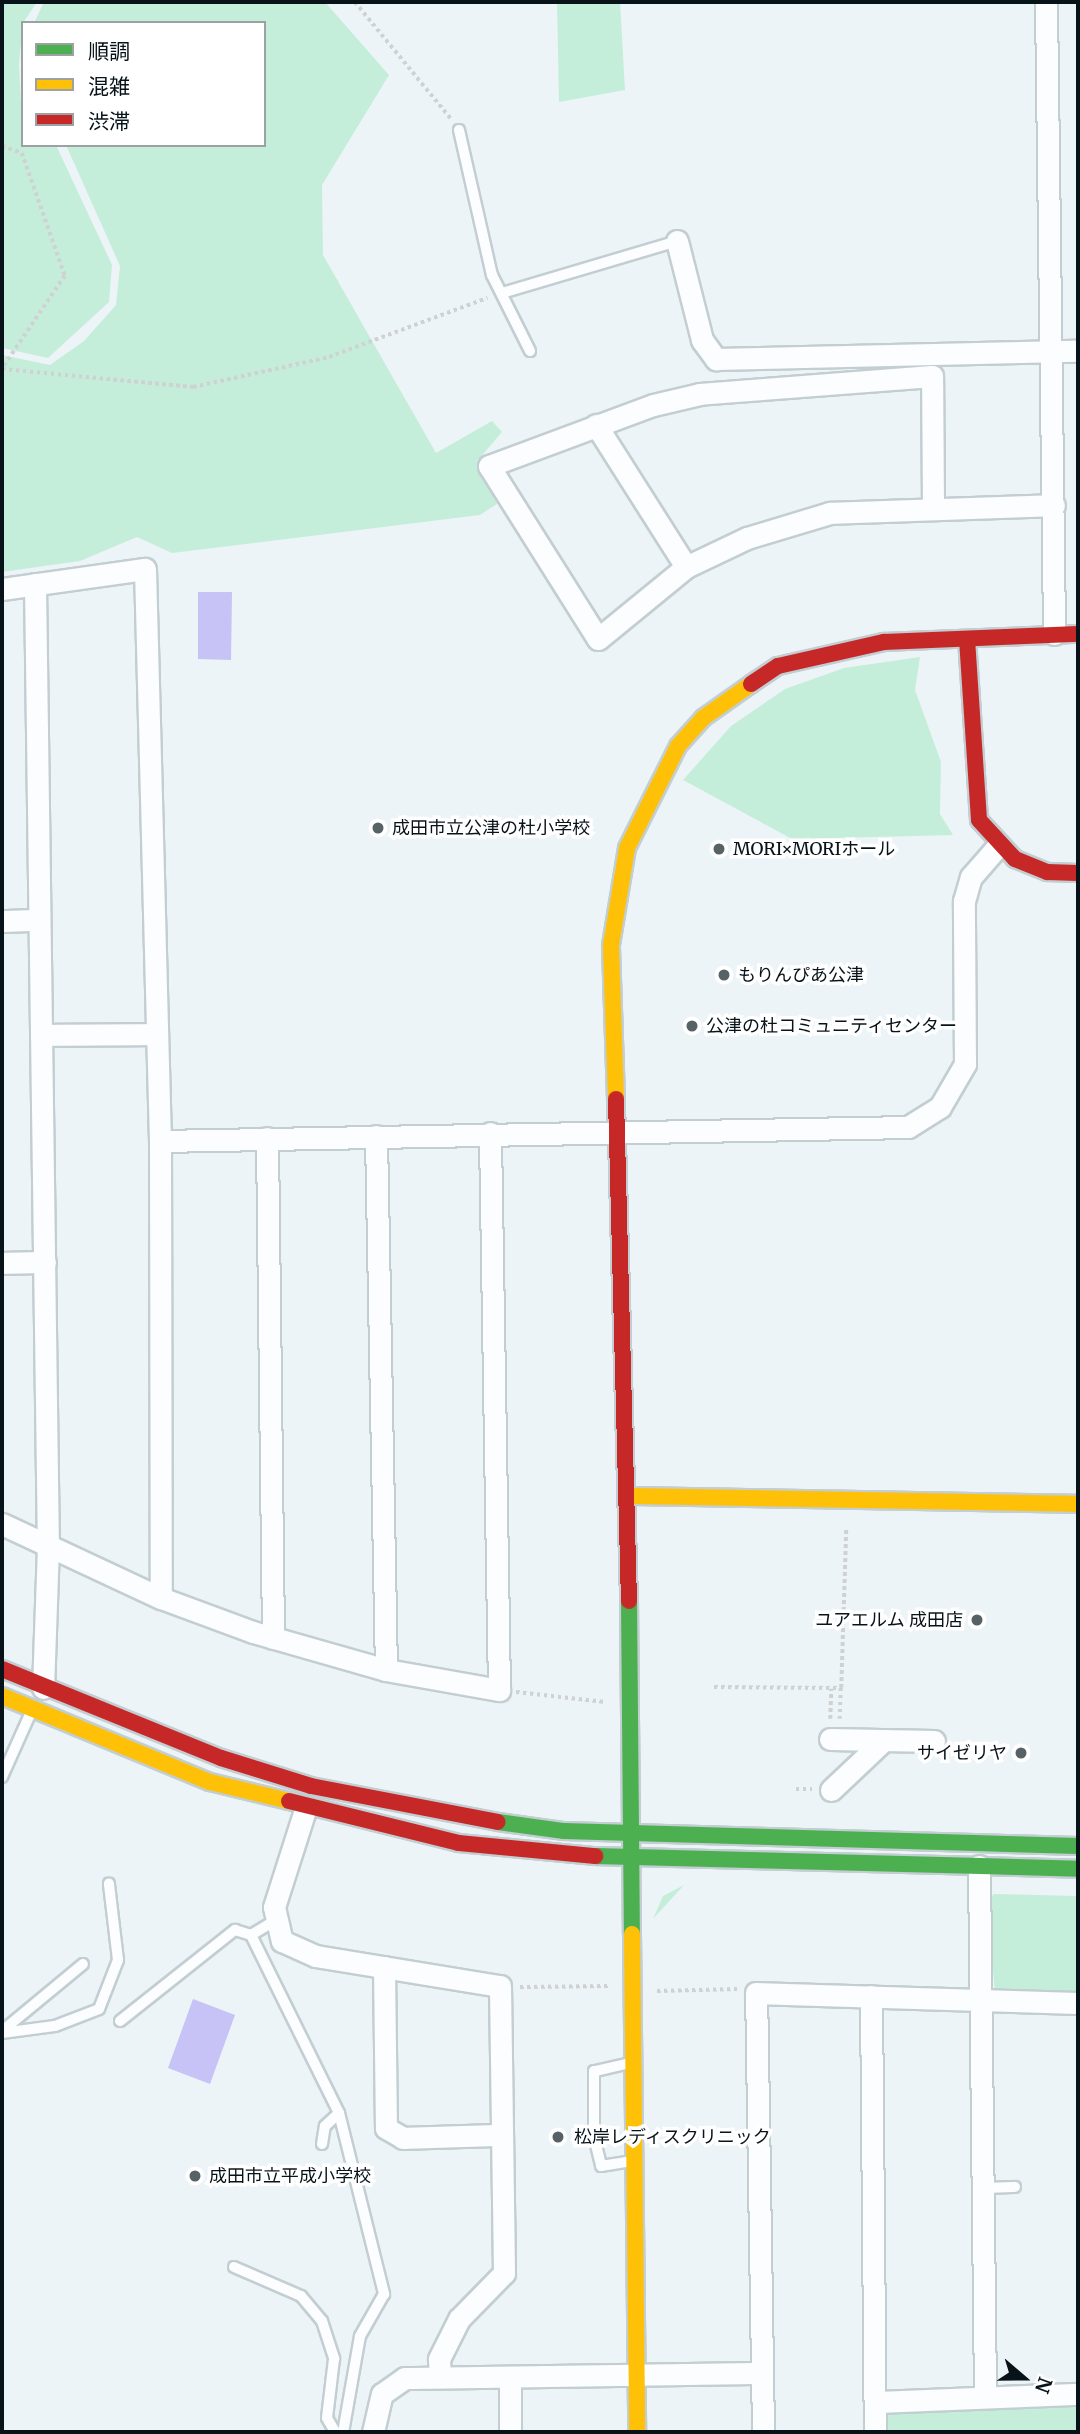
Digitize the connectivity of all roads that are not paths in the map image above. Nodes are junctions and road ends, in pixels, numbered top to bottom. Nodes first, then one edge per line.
1 (1046, 2) edge
2 (459, 130) road end
3 (677, 241) joint
4 (502, 293) junction
5 (530, 351) dead end
6 (1054, 351) junction
7 (1078, 351) edge
8 (596, 425) junction
9 (1054, 505) junction
10 (933, 506) junction
11 (686, 567) junction
12 (35, 583) junction
13 (2, 589) edge
14 (1055, 634) junction
15 (1078, 634) edge
16 (967, 639) junction
17 (997, 847) junction
18 (1078, 873) edge
19 (38, 920) junction
20 (2, 921) edge
21 (157, 1034) junction
22 (41, 1035) junction
23 (617, 1131) junction
24 (490, 1133) junction
25 (376, 1136) junction
26 (267, 1138) junction
27 (160, 1141) junction
28 (45, 1262) junction
29 (2, 1263) edge
30 (628, 1496) junction
31 (1078, 1504) edge
32 (2, 1524) edge
33 (48, 1546) junction
34 (161, 1598) junction
35 (273, 1638) junction
36 (2, 1669) edge
37 (386, 1670) junction
38 (43, 1688) junction
39 (2, 1696) edge
40 (32, 1710) junction
41 (835, 1735) road end
42 (884, 1740) junction
43 (934, 1741) dead end
44 (2, 1777) edge
45 (831, 1790) dead end
46 (305, 1810) junction
47 (626, 1832) junction
48 (1078, 1846) edge
49 (627, 1857) junction
50 (979, 1866) junction
51 (1078, 1869) edge
52 (109, 1884) dead end
53 (274, 1922) junction
54 (251, 1934) junction
55 (83, 1964) dead end
56 (384, 1967) junction
57 (871, 1996) junction
58 (981, 2001) junction
59 (1078, 2003) edge
60 (120, 2021) dead end
61 (2, 2032) edge
62 (630, 2063) junction
63 (340, 2113) junction
64 (500, 2136) junction
65 (323, 2144) dead end
66 (632, 2161) junction
67 (1015, 2187) dead end
68 (983, 2188) junction
69 (234, 2267) dead end
70 (762, 2373) junction
71 (636, 2374) junction
72 (440, 2377) junction
73 (510, 2377) junction
74 (1078, 2394) edge
75 (985, 2396) junction
76 (876, 2402) junction
77 (335, 2432) edge
78 (343, 2432) edge
79 (373, 2432) edge
80 (510, 2432) edge
81 (637, 2432) edge
82 (763, 2432) edge
83 (875, 2432) edge

1 - 6 street
2 - 4 lane
3 - 4 lane
3 - 6 street
4 - 5 lane
6 - 7 street
6 - 9 street
8 - 10 street
8 - 11 street
8 - 11 street
9 - 10 street
9 - 14 street
10 - 11 street
12 - 13 street
12 - 19 street
12 - 21 street
14 - 15 street
14 - 16 street
16 - 17 street
16 - 23 street
17 - 18 street
17 - 23 street
19 - 20 street
19 - 22 street
21 - 22 street
21 - 27 street
22 - 28 street
23 - 24 street
23 - 30 street
24 - 25 street
24 - 37 street
25 - 26 street
25 - 37 street
26 - 27 street
26 - 35 street
27 - 34 street
28 - 29 street
28 - 33 street
30 - 31 street
30 - 47 street
32 - 33 street
33 - 34 street
33 - 38 street
34 - 35 street
35 - 37 street
36 - 38 street
38 - 47 street
39 - 40 street
40 - 44 lane
40 - 46 street
41 - 42 street
42 - 43 street
42 - 45 street
46 - 49 street
46 - 53 street
47 - 48 street
47 - 49 street
49 - 50 street
49 - 62 street
50 - 51 street
50 - 58 street
52 - 61 lane
53 - 54 lane
53 - 56 street
54 - 60 lane
54 - 63 lane
55 - 61 lane
56 - 64 street
56 - 64 street
57 - 58 street
57 - 70 street
57 - 76 street
58 - 59 street
58 - 68 street
62 - 66 street
62 - 66 lane
63 - 65 lane
63 - 78 lane
64 - 72 street
66 - 71 street
67 - 68 lane
68 - 75 street
69 - 77 lane
70 - 71 street
70 - 82 street
71 - 73 street
71 - 81 street
72 - 73 street
72 - 79 street
73 - 80 street
74 - 75 street
75 - 76 street
76 - 83 street

